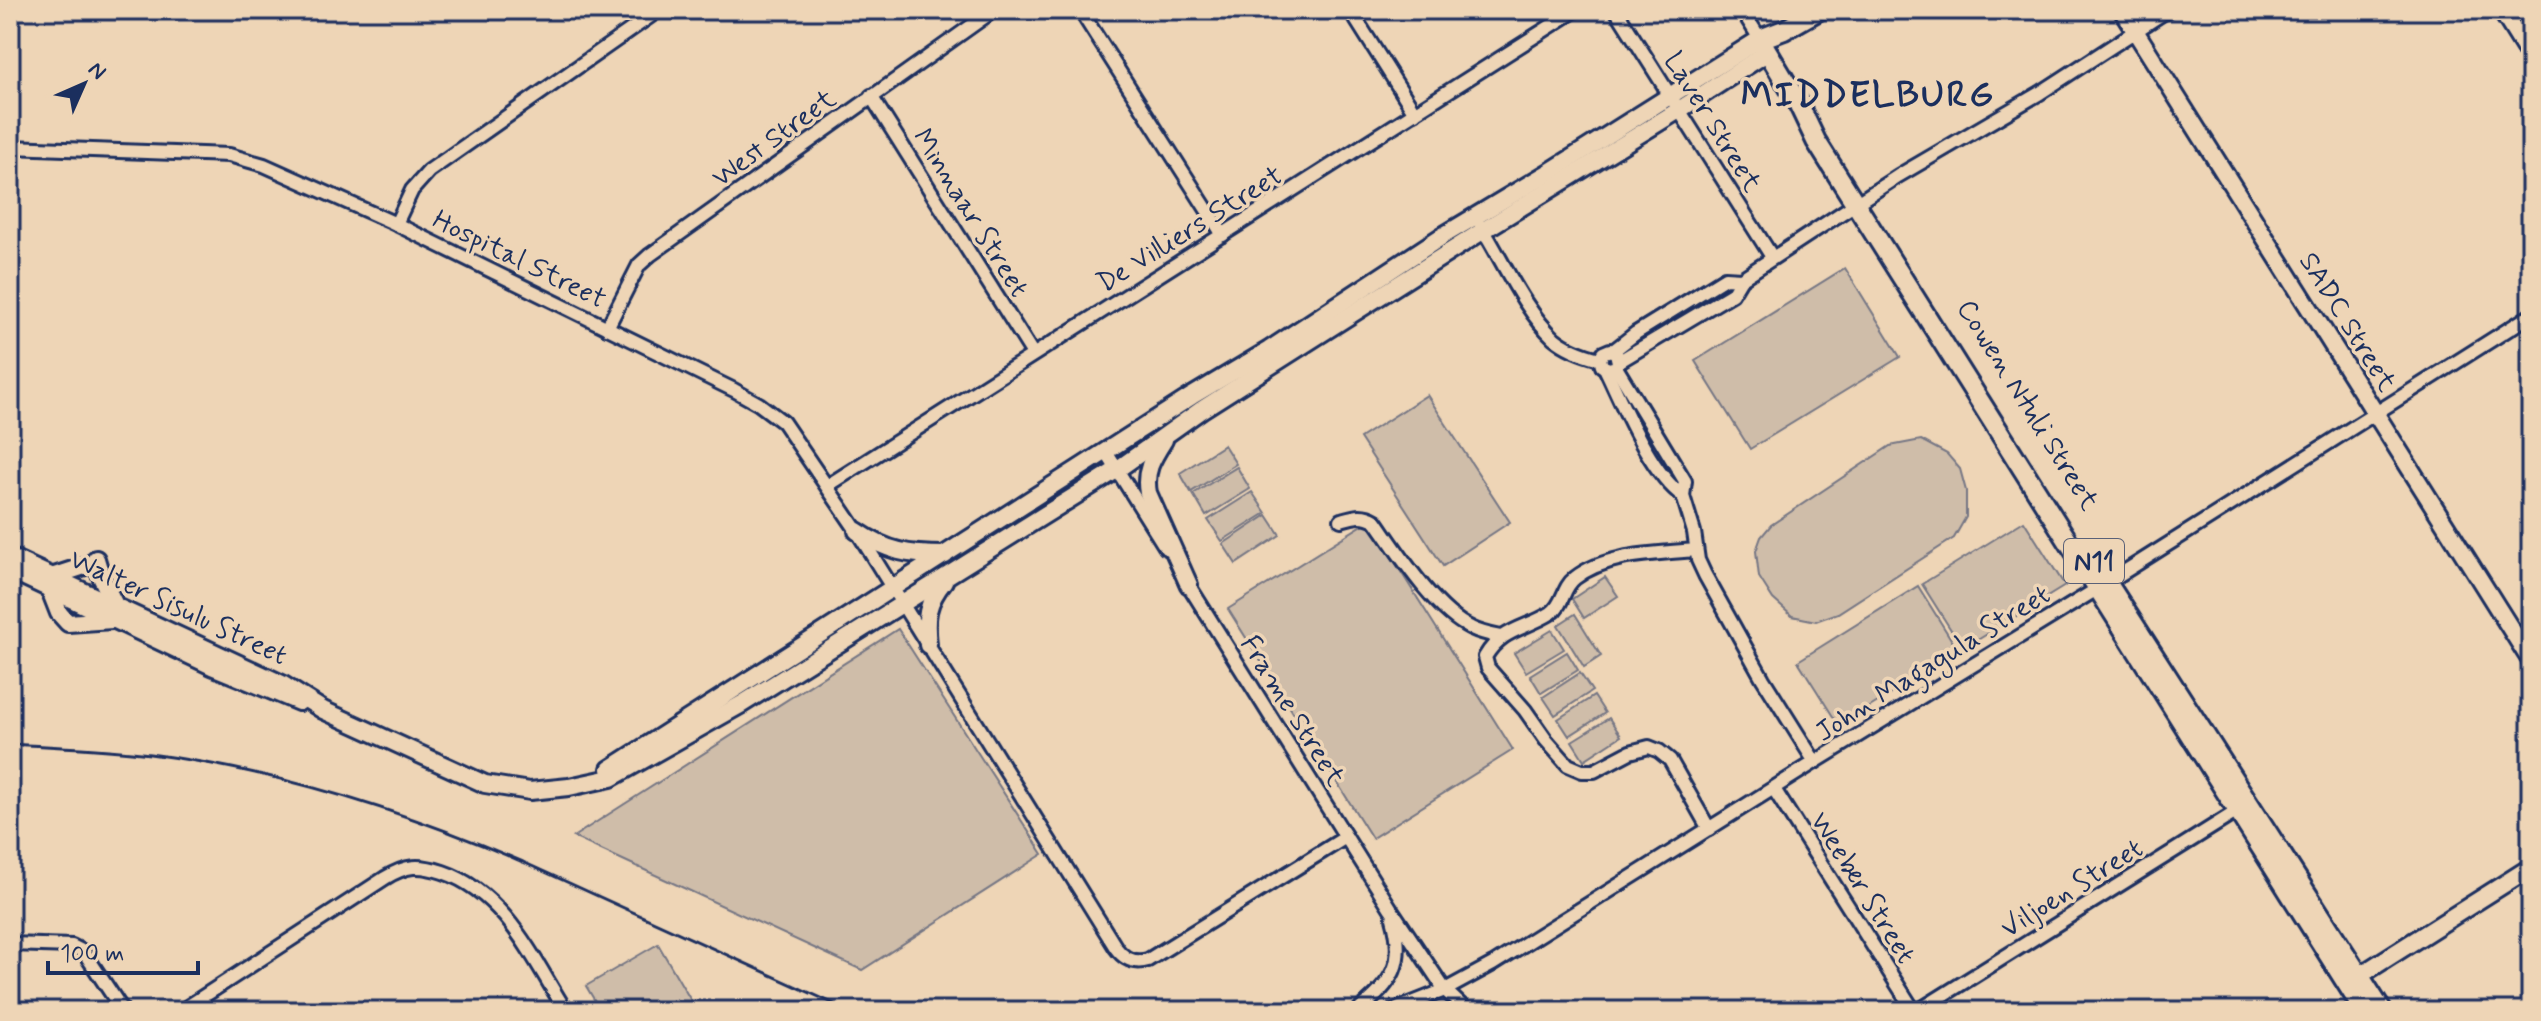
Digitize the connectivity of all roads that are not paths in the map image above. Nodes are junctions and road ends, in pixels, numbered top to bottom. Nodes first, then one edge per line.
1 (659, 10) edge
2 (994, 10) edge
3 (1080, 10) edge
4 (1350, 10) edge
5 (1576, 10) edge
6 (1616, 10) edge
7 (1742, 10) edge
8 (1819, 10) edge
9 (2122, 10) edge
10 (2168, 10) edge
11 (2501, 10) edge
12 (2135, 31) junction
13 (1764, 45) junction
14 (2531, 58) edge
15 (871, 96) junction
16 (1675, 103) junction
17 (1415, 113) junction
18 (10, 147) edge
19 (1860, 201) junction
20 (1479, 223) junction
21 (396, 224) junction
22 (1223, 235) junction
23 (1772, 257) junction
24 (1741, 279) junction
25 (2531, 315) edge
26 (1664, 316) junction
27 (607, 328) junction
28 (1673, 330) junction
29 (1033, 354) junction
30 (1610, 361) junction
31 (1197, 403) junction
32 (2375, 412) junction
33 (1170, 432) junction
34 (1106, 452) junction
35 (1118, 469) junction
36 (827, 486) junction
37 (1341, 520) dead end
38 (857, 531) junction
39 (1695, 550) junction
40 (945, 555) junction
41 (10, 557) edge
42 (10, 570) edge
43 (950, 574) junction
44 (51, 583) junction
45 (1189, 585) junction
46 (2102, 586) junction
47 (891, 589) junction
48 (902, 604) junction
49 (116, 612) junction
50 (1501, 637) junction
51 (928, 645) junction
52 (2531, 661) edge
53 (1815, 762) junction
54 (596, 780) junction
55 (1774, 789) junction
56 (2243, 808) junction
57 (1709, 829) junction
58 (1346, 837) junction
59 (2531, 867) edge
60 (1391, 909) junction
61 (10, 944) edge
62 (2353, 980) junction
63 (1445, 990) junction
64 (123, 1011) edge
65 (181, 1011) edge
66 (566, 1011) edge
67 (1358, 1011) edge
68 (1392, 1011) edge
69 (1467, 1011) edge
70 (1916, 1011) edge
71 (2364, 1011) edge
72 (2382, 1011) edge

1 - 21 street
2 - 15 street, West Street
3 - 22 street
4 - 17 street
5 - 17 street, De Villiers Street
6 - 16 street, Laver Street
7 - 13 street, Cowen Ntuli Street
8 - 13 highway
9 - 12 main road, SADC Street
10 - 12 street
11 - 14 main road
12 - 19 street
12 - 32 main road, SADC Street
13 - 16 main road
13 - 19 highway, Cowen Ntuli Street / N11
15 - 27 street, West Street
15 - 29 street, Minnaar Street
16 - 20 main road
16 - 23 street, Laver Street
17 - 22 street, De Villiers Street
18 - 21 street, Hospital Street
19 - 23 street
19 - 46 highway, Cowen Ntuli Street / N11
20 - 30 street
20 - 31 main road
21 - 27 street, Hospital Street
22 - 29 street, De Villiers Street
23 - 24 street
24 - 26 street
24 - 28 street
25 - 32 street, John Magagula Street
26 - 28 street
26 - 30 street
27 - 36 street, Hospital Street
28 - 30 street
29 - 36 street, De Villiers Street
30 - 39 street
31 - 33 main road, Walter Sisulu Street
31 - 34 main road
32 - 46 street, John Magagula Street
32 - 52 main road, SADC Street
33 - 35 main road, Walter Sisulu Street
33 - 45 main road
34 - 35 street, Frame Street
34 - 40 main road
35 - 43 main road, Walter Sisulu Street
35 - 45 street, Frame Street
36 - 38 street, Hospital Street
37 - 50 street
38 - 40 main road
38 - 47 street, Hospital Street
39 - 50 street
39 - 53 street
40 - 47 main road
41 - 44 main road, Walter Sisulu Street
42 - 44 main road, Walter Sisulu Street
43 - 48 main road, Walter Sisulu Street
43 - 51 main road
44 - 49 main road, Walter Sisulu Street
44 - 49 main road
44 - 49 main road
45 - 58 street, Frame Street
46 - 53 street, John Magagula Street
46 - 56 highway, Cowen Ntuli Street / N11
47 - 48 street, Hospital Street
47 - 54 main road
48 - 51 street, Hospital Street
48 - 54 main road, Walter Sisulu Street
49 - 54 main road, Walter Sisulu Street
50 - 57 street
51 - 58 street, Hospital Street
53 - 55 street, John Magagula Street
55 - 57 street, John Magagula Street
55 - 70 street, Weeber Street
56 - 62 highway, Cowen Ntuli Street / N11
56 - 70 street, Viljoen Street
57 - 63 street, John Magagula Street
58 - 60 street, Frame Street
59 - 62 main road
60 - 63 street, Frame Street
60 - 67 street
61 - 64 street
62 - 71 highway, Cowen Ntuli Street / N11
62 - 72 highway, Cowen Ntuli Street / N11
63 - 68 street, John Magagula Street
63 - 69 street, Frame Street
65 - 66 street

